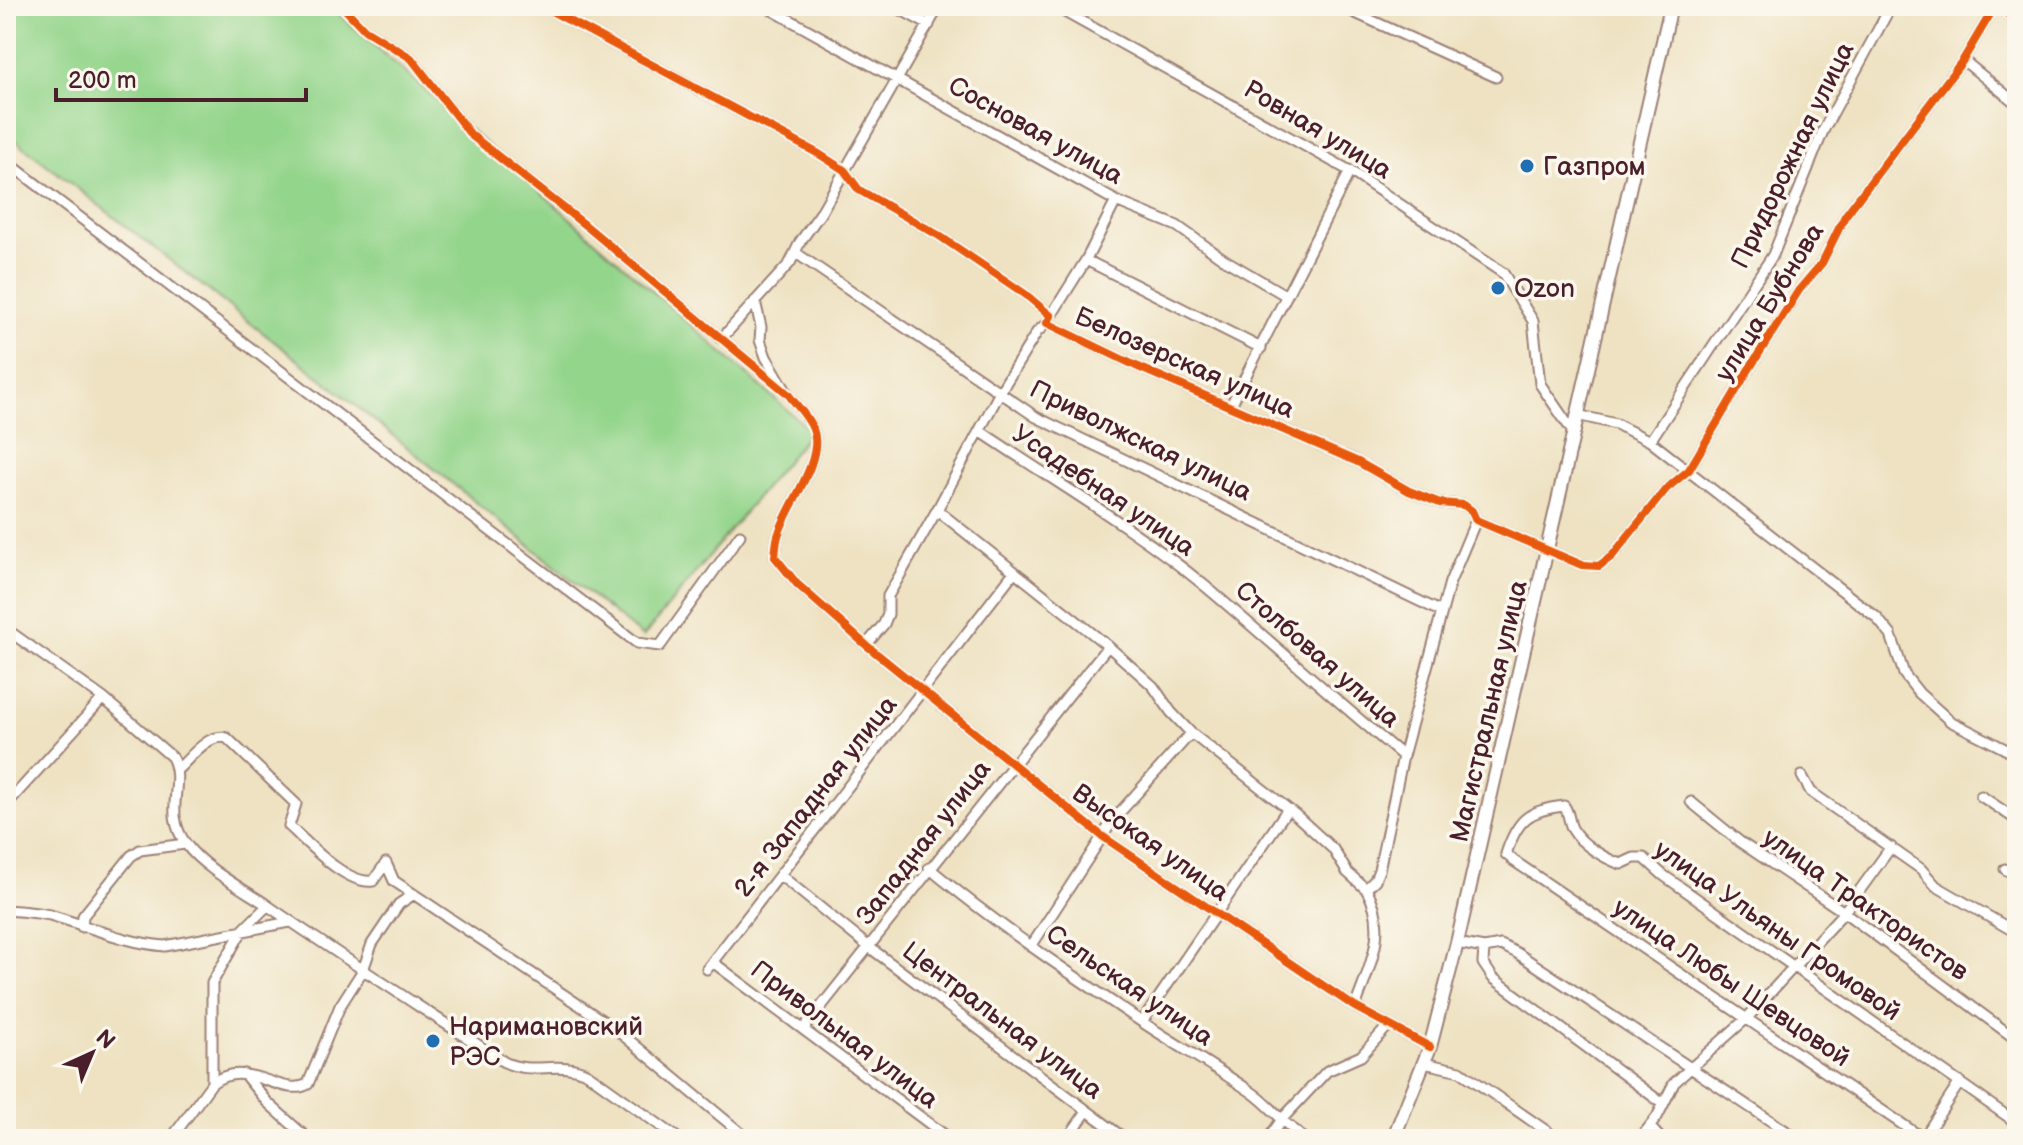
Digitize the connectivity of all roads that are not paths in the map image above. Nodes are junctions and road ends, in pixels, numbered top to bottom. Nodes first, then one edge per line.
1 (342, 6) edge
2 (542, 6) edge
3 (765, 6) edge
4 (894, 6) edge
5 (939, 6) edge
6 (1054, 6) edge
7 (1340, 6) edge
8 (1671, 6) edge
9 (1891, 6) edge
10 (1995, 6) edge
11 (1359, 10) edge
12 (2017, 20) edge
13 (929, 25) junction
14 (1963, 60) junction
15 (1496, 77) dead end
16 (899, 79) junction
17 (2017, 104) edge
18 (6, 161) edge
19 (844, 170) junction
20 (1350, 171) junction
21 (1116, 201) junction
22 (796, 253) junction
23 (1086, 260) junction
24 (1285, 295) junction
25 (755, 301) junction
26 (1049, 319) junction
27 (721, 339) junction
28 (1261, 348) junction
29 (1000, 392) junction
30 (788, 394) junction
31 (1231, 405) junction
32 (1577, 415) junction
33 (980, 431) junction
34 (1573, 432) junction
35 (1650, 441) junction
36 (1689, 470) junction
37 (937, 510) junction
38 (1476, 520) junction
39 (740, 535) dead end
40 (1546, 550) junction
41 (1014, 572) junction
42 (1204, 585) joint
43 (1442, 612) junction
44 (10, 632) edge
45 (6, 643) edge
46 (866, 645) junction
47 (1108, 646) junction
48 (923, 691) junction
49 (103, 698) junction
50 (1191, 733) junction
51 (2017, 751) edge
52 (1403, 756) junction
53 (1012, 764) junction
54 (178, 769) junction
55 (1802, 776) dead end
56 (1981, 796) dead end
57 (1691, 802) dead end
58 (6, 805) edge
59 (1287, 810) junction
60 (2017, 820) edge
61 (1102, 836) junction
62 (185, 844) junction
63 (1891, 847) junction
64 (1514, 861) joint
65 (929, 868) junction
66 (2005, 869) dead end
67 (780, 875) junction
68 (2017, 876) edge
69 (394, 881) junction
70 (1366, 889) junction
71 (414, 894) junction
72 (399, 904) junction
73 (267, 906) junction
74 (6, 910) edge
75 (1216, 911) junction
76 (1844, 912) junction
77 (290, 922) junction
78 (82, 927) junction
79 (242, 931) junction
80 (2017, 933) edge
81 (1457, 943) junction
82 (1032, 945) junction
83 (869, 947) junction
84 (1484, 948) junction
85 (710, 966) joint
86 (1793, 966) junction
87 (363, 970) junction
88 (1355, 1007) junction
89 (1747, 1018) junction
90 (1142, 1022) junction
91 (1388, 1026) junction
92 (804, 1028) junction
93 (2017, 1040) edge
94 (1430, 1047) junction
95 (1424, 1063) junction
96 (1692, 1066) junction
97 (244, 1074) junction
98 (1960, 1082) junction
99 (212, 1083) junction
100 (1662, 1103) junction
101 (1087, 1111) junction
102 (1283, 1118) junction
103 (2017, 1123) edge
104 (1650, 1127) junction
105 (171, 1139) edge
106 (308, 1139) edge
107 (679, 1139) edge
108 (748, 1139) edge
109 (950, 1139) edge
110 (1067, 1139) edge
111 (1125, 1139) edge
112 (1268, 1139) edge
113 (1305, 1139) edge
114 (1393, 1139) edge
115 (1558, 1139) edge
116 (1640, 1139) edge
117 (1661, 1139) edge
118 (1798, 1139) edge
119 (1924, 1139) edge

1 - 27 street
2 - 19 street, Белозерская улица
3 - 16 street, Сосновая улица
4 - 13 street
5 - 13 street
6 - 20 street, Ровная улица
7 - 11 street
8 - 32 highway, Магистральная улица
9 - 35 street, Придорожная улица
10 - 12 street
10 - 14 street, улица Бубнова
11 - 15 street
13 - 16 street
14 - 17 street
14 - 36 street, улица Бубнова
16 - 19 street
16 - 21 street, Сосновая улица
18 - 39 street
19 - 22 street
19 - 26 street, Белозерская улица
20 - 24 street
20 - 34 street, Ровная улица
21 - 23 street
21 - 24 street, Сосновая улица
22 - 25 street
22 - 29 street, Приволжская улица
23 - 26 street
23 - 28 street
24 - 28 street
25 - 27 street
25 - 30 street
26 - 29 street
26 - 31 street, Белозерская улица
27 - 30 street
28 - 31 street
29 - 33 street
29 - 43 street, Приволжская улица
30 - 46 street, Высокая улица
31 - 38 street, Белозерская улица
32 - 34 highway, Магистральная улица
32 - 35 street
33 - 37 street
33 - 42 street, Усадебная улица
34 - 40 highway, Магистральная улица
35 - 36 street
36 - 40 street, улица Бубнова
36 - 51 street
37 - 41 street
37 - 46 street
38 - 40 street, Белозерская улица
38 - 43 street
40 - 81 highway, Магистральная улица
41 - 47 street
41 - 48 street, 2-я Западная улица
42 - 52 street, Столбовая улица
43 - 52 street
44 - 45 street
44 - 49 street
46 - 48 street, Высокая улица
47 - 50 street
47 - 53 street, Западная улица
48 - 53 street, Высокая улица
48 - 67 street, 2-я Западная улица
49 - 54 street
49 - 58 street
50 - 59 street
50 - 61 street
52 - 70 street
53 - 61 street, Высокая улица
53 - 65 street, Западная улица
54 - 62 street
54 - 69 street
55 - 63 street
56 - 60 street
57 - 76 street, улица Трактористов
59 - 70 street
59 - 75 street
61 - 75 street, Высокая улица
61 - 82 street
62 - 73 street
62 - 78 street
63 - 76 street
63 - 80 street
64 - 86 street, улица Ульяны Громовой
64 - 89 street, улица Любы Шевцовой
65 - 82 street, Сельская улица
65 - 83 street, Западная улица
66 - 68 street
67 - 83 street, Центральная улица
67 - 85 street, 2-я Западная улица
69 - 71 street
69 - 72 street
70 - 88 street
71 - 72 street
71 - 108 street
72 - 87 street
73 - 77 street
73 - 79 street
74 - 78 street
75 - 88 street, Высокая улица
75 - 90 street
76 - 86 street
76 - 93 street, улица Трактористов
77 - 79 street
77 - 87 street
78 - 79 street
79 - 99 street
81 - 84 street
81 - 94 highway, Магистральная улица
82 - 90 street, Сельская улица
83 - 92 street, Западная улица
83 - 101 street, Центральная улица
84 - 96 street
84 - 100 street
85 - 92 street, Привольная улица
86 - 89 street
86 - 98 street, улица Ульяны Громовой
87 - 97 street
87 - 107 street
88 - 91 street, Высокая улица
89 - 96 street
89 - 119 street, улица Любы Шевцовой
90 - 102 street, Сельская улица
91 - 94 street, Высокая улица
91 - 102 street
92 - 109 street, Привольная улица
94 - 95 highway, Магистральная улица
95 - 114 highway, Магистральная улица
95 - 115 street
96 - 100 street
96 - 118 street
97 - 99 street
97 - 106 street
98 - 103 street, улица Ульяны Громовой
98 - 119 street
99 - 105 street
100 - 104 street
101 - 110 street
101 - 111 street, Центральная улица
102 - 112 street
102 - 113 street, Сельская улица
104 - 116 street
104 - 117 street

